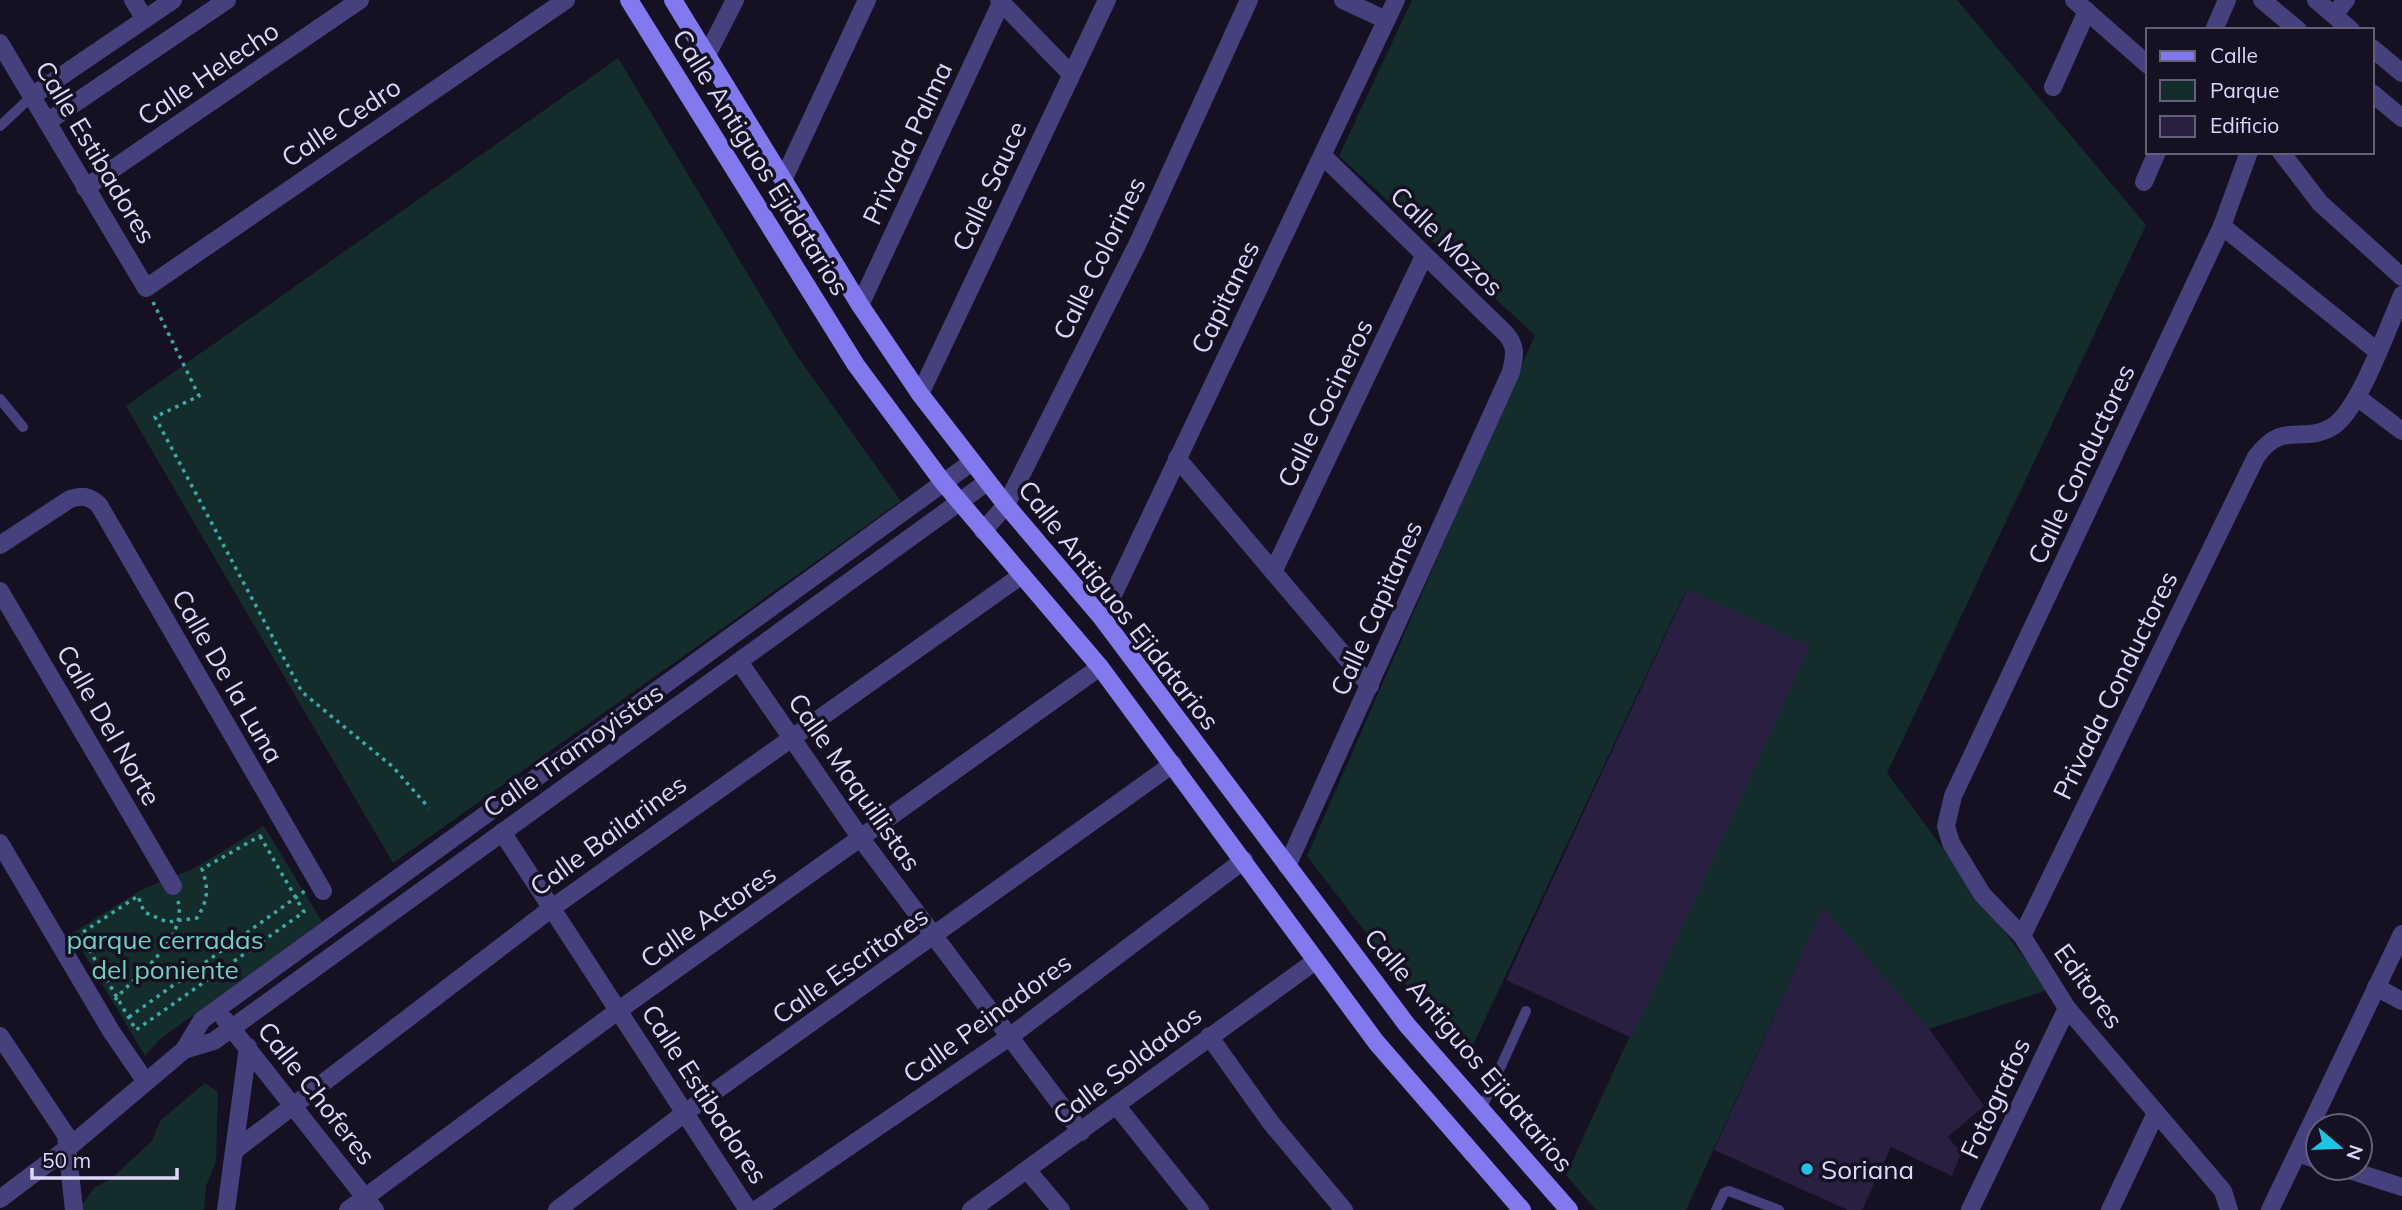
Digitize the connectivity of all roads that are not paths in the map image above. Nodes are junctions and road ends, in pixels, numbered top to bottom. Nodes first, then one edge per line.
1 (133, 0) edge
2 (173, 0) edge
3 (227, 0) edge
4 (360, 0) edge
5 (566, 0) edge
6 (629, 0) edge
7 (673, 0) edge
8 (734, 0) edge
9 (867, 0) edge
10 (1107, 0) edge
11 (1249, 0) edge
12 (1343, 0) edge
13 (1396, 0) edge
14 (2227, 0) edge
15 (2262, 0) edge
16 (2316, 0) edge
17 (2346, 0) edge
18 (1000, 1) edge
19 (2081, 5) edge
20 (2334, 15) junction
21 (145, 19) junction
22 (1386, 20) junction
23 (2215, 28) edge
24 (2296, 28) edge
25 (2349, 28) edge
26 (0, 43) edge
27 (2374, 50) edge
28 (707, 55) junction
29 (2146, 63) edge
30 (2402, 73) edge
31 (1071, 74) junction
32 (2053, 87) dead end
33 (2374, 95) edge
34 (32, 96) junction
35 (2402, 118) edge
36 (47, 122) junction
37 (0, 126) edge
38 (2156, 154) edge
39 (2248, 154) edge
40 (2283, 154) edge
41 (1323, 156) junction
42 (784, 178) junction
43 (2144, 182) dead end
44 (85, 188) junction
45 (2222, 226) junction
46 (1424, 256) junction
47 (2402, 276) edge
48 (146, 288) joint
49 (2402, 296) edge
50 (860, 305) junction
51 (2377, 351) junction
52 (1511, 372) joint
53 (920, 394) junction
54 (2357, 397) junction
55 (0, 399) edge
56 (23, 427) dead end
57 (2402, 431) edge
58 (1177, 458) junction
59 (972, 462) junction
60 (942, 481) junction
61 (987, 482) junction
62 (957, 501) junction
63 (1006, 505) junction
64 (984, 531) junction
65 (0, 545) edge
66 (1273, 572) junction
67 (1022, 575) junction
68 (0, 591) edge
69 (1102, 618) junction
70 (740, 663) junction
71 (1100, 667) junction
72 (1370, 686) junction
73 (790, 736) junction
74 (1173, 764) junction
75 (1953, 796) joint
76 (502, 832) junction
77 (862, 840) junction
78 (0, 843) edge
79 (1244, 860) junction
80 (1287, 866) junction
81 (173, 886) road end
82 (321, 887) road end
83 (552, 908) junction
84 (2402, 934) edge
85 (2022, 936) junction
86 (935, 937) junction
87 (1314, 962) junction
88 (2376, 987) junction
89 (2402, 1001) edge
90 (2067, 1008) junction
91 (216, 1009) junction
92 (619, 1010) junction
93 (1526, 1011) dead end
94 (232, 1028) junction
95 (1209, 1036) junction
96 (1008, 1038) junction
97 (3, 1046) edge
98 (247, 1047) junction
99 (184, 1050) junction
100 (146, 1082) junction
101 (291, 1104) junction
102 (1116, 1105) junction
103 (1481, 1110) junction
104 (686, 1112) junction
105 (2156, 1113) junction
106 (1081, 1132) junction
107 (69, 1147) junction
108 (234, 1150) junction
109 (2297, 1153) junction
110 (2304, 1155) edge
111 (1027, 1170) junction
112 (2374, 1178) edge
113 (2402, 1187) edge
114 (0, 1199) edge
115 (370, 1203) edge
116 (75, 1210) edge
117 (226, 1210) edge
118 (348, 1210) edge
119 (557, 1210) edge
120 (748, 1210) edge
121 (756, 1210) edge
122 (971, 1210) edge
123 (1061, 1210) edge
124 (1200, 1210) edge
125 (1344, 1210) edge
126 (1522, 1210) edge
127 (1569, 1210) edge
128 (1716, 1210) edge
129 (1779, 1210) edge
130 (1970, 1210) edge
131 (2110, 1210) edge
132 (2229, 1210) edge
133 (2270, 1210) edge

1 - 21 street
2 - 21 street
3 - 36 street
4 - 44 street, Calle Helecho
5 - 48 street, Calle Cedro
6 - 60 street, Calle Antiguos Ejidatarios
7 - 28 street, Calle Antiguos Ejidatarios
8 - 28 street
9 - 42 street
10 - 31 street, Calle Sauce
11 - 63 street, Calle Colorines
12 - 22 street
13 - 22 street, Capitanes
14 - 23 street
15 - 24 street
16 - 20 street
17 - 20 street
18 - 31 street
18 - 50 street, Privada Palma
19 - 29 street
19 - 32 street
20 - 25 street
21 - 34 street
22 - 41 street, Capitanes
26 - 34 street, Calle Estibadores
27 - 30 street
28 - 42 street, Calle Antiguos Ejidatarios
31 - 53 street, Calle Sauce
33 - 35 street
34 - 36 street, Calle Estibadores
34 - 37 lane
36 - 44 street, Calle Estibadores
38 - 43 street
39 - 45 street, Calle Conductores
40 - 47 street
41 - 46 street, Calle Mozos
41 - 58 street, Capitanes
42 - 50 street, Calle Antiguos Ejidatarios
44 - 48 street, Calle Estibadores
45 - 51 street
45 - 75 street, Calle Conductores
46 - 52 street, Calle Mozos
46 - 66 street, Calle Cocineros
49 - 51 street
50 - 53 street, Calle Antiguos Ejidatarios
51 - 54 street
52 - 72 street, Calle Capitanes
53 - 59 street, Calle Antiguos Ejidatarios
54 - 57 street
54 - 85 street, Privada Conductores
55 - 56 lane
58 - 66 street
58 - 69 street, Capitanes
59 - 60 street, Calle Tramoyistas
59 - 61 street, Calle Antiguos Ejidatarios
60 - 62 street, Calle Antiguos Ejidatarios
60 - 91 street, Calle Tramoyistas
61 - 62 street, Calle Tramoyistas
61 - 63 street, Calle Antiguos Ejidatarios
62 - 64 street, Calle Antiguos Ejidatarios
62 - 70 street, Calle Tramoyistas
63 - 64 street, Calle Colorines
63 - 69 street, Calle Antiguos Ejidatarios
64 - 67 street, Calle Antiguos Ejidatarios
65 - 82 street, Calle De la Luna
66 - 72 street
67 - 71 street, Calle Antiguos Ejidatarios
67 - 73 street, Calle Bailarines
68 - 81 street, Calle Del Norte
69 - 80 street, Calle Antiguos Ejidatarios
70 - 73 street, Calle Maquillistas
70 - 76 street, Calle Tramoyistas
71 - 74 street, Calle Antiguos Ejidatarios
71 - 77 street, Calle Actores
72 - 80 street, Calle Capitanes
73 - 77 street, Calle Maquillistas
73 - 83 street, Calle Bailarines
74 - 79 street, Calle Antiguos Ejidatarios
74 - 86 street, Calle Escritores
75 - 85 street, Editores
76 - 83 street, Calle Estibadores
76 - 94 street, Calle Tramoyistas
77 - 86 street, Calle Maquillistas
77 - 92 street, Calle Actores
78 - 100 street
79 - 87 street, Calle Antiguos Ejidatarios
79 - 96 street, Calle Peinadores
80 - 103 street, Calle Antiguos Ejidatarios
83 - 92 street, Calle Estibadores
83 - 101 street, Calle Bailarines
84 - 88 street
85 - 90 street, Editores
86 - 96 street, Calle Maquillistas
86 - 104 street, Calle Escritores
87 - 95 street, Calle Soldados
87 - 126 street, Calle Antiguos Ejidatarios
88 - 89 street
88 - 109 street
90 - 105 street, Editores
90 - 130 street, Fotografos
91 - 94 street, Calle Choferes
91 - 99 street, Calle Tramoyistas
92 - 104 street, Calle Estibadores
92 - 115 street, Calle Actores
93 - 103 lane
94 - 98 street, Calle Choferes
94 - 99 street, Calle Tramoyistas
95 - 102 street, Calle Soldados
95 - 125 street
96 - 106 street, Calle Maquillistas
96 - 121 street, Calle Peinadores
97 - 107 street
98 - 101 street, Calle Choferes
98 - 108 street
99 - 100 street, Calle Tramoyistas
100 - 107 street, Calle Tramoyistas
101 - 108 street, Calle Bailarines
101 - 115 street, Calle Choferes
102 - 106 street, Calle Soldados
102 - 124 street
103 - 127 street, Calle Antiguos Ejidatarios
104 - 119 street, Calle Escritores
104 - 120 street, Calle Estibadores
105 - 131 street
105 - 132 street, Editores
106 - 111 street, Calle Soldados
107 - 114 street, Calle Tramoyistas
107 - 116 street
108 - 117 street
109 - 110 street
109 - 133 street
111 - 122 street, Calle Soldados
111 - 123 street
112 - 113 street
115 - 118 street, Calle Actores
128 - 129 lane

